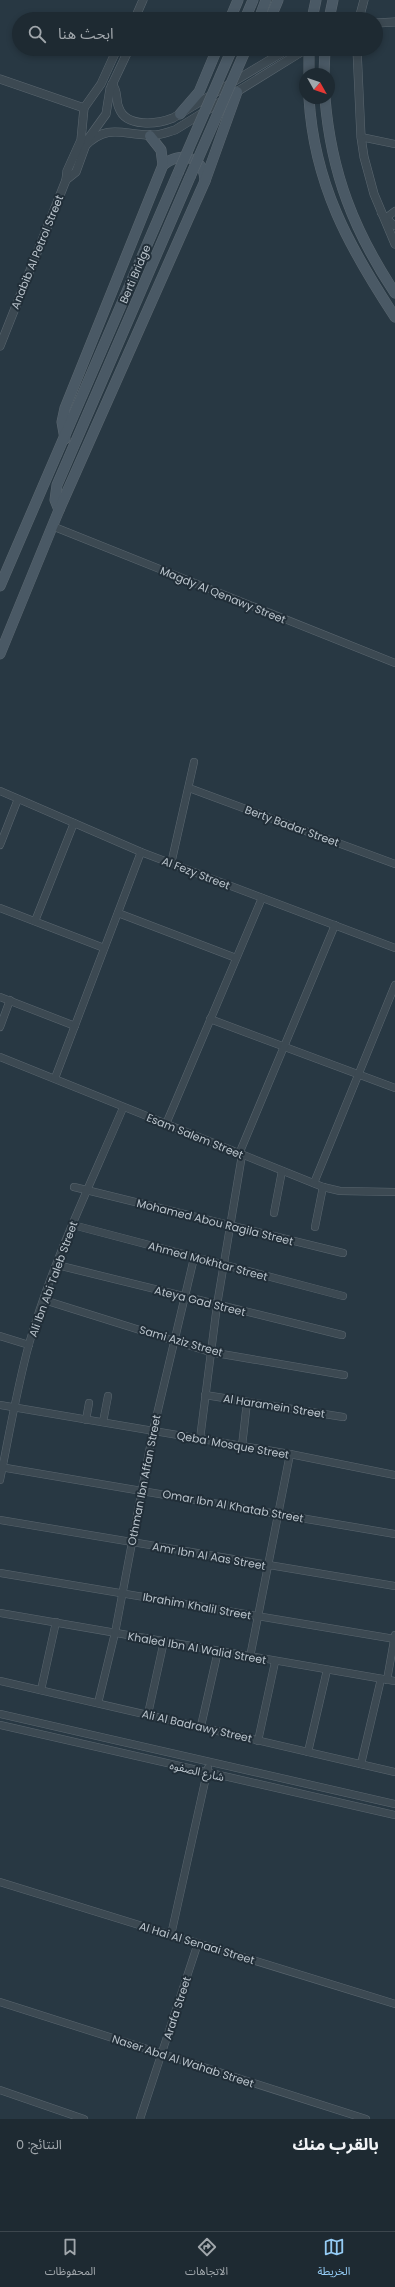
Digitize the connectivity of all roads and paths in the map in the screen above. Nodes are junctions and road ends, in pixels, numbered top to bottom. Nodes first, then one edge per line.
1 (143, 0) edge
2 (238, 0) edge
3 (253, 0) edge
4 (266, 0) edge
5 (278, 0) edge
6 (364, 0) edge
7 (138, 12) edge
8 (233, 12) edge
9 (248, 12) edge
10 (262, 12) edge
11 (273, 12) edge
12 (361, 12) edge
13 (395, 22) edge
14 (383, 23) edge
15 (114, 56) edge
16 (126, 56) edge
17 (214, 56) edge
18 (229, 56) edge
19 (243, 56) edge
20 (276, 56) edge
21 (294, 56) edge
22 (309, 56) edge
23 (325, 56) edge
24 (357, 56) edge
25 (309, 68) edge
26 (324, 68) edge
27 (0, 79) edge
28 (112, 84) junction
29 (237, 92) junction
30 (310, 104) edge
31 (326, 104) edge
32 (84, 108) junction
33 (180, 114) junction
34 (150, 136) junction
35 (361, 137) junction
36 (395, 144) edge
37 (85, 146) junction
38 (163, 165) junction
39 (66, 180) junction
40 (205, 181) junction
41 (395, 211) edge
42 (384, 215) junction
43 (395, 226) edge
44 (395, 244) edge
45 (395, 293) edge
46 (395, 317) edge
47 (0, 346) edge
48 (65, 439) junction
49 (59, 510) junction
50 (52, 526) junction
51 (0, 586) edge
52 (0, 654) edge
53 (395, 663) edge
54 (194, 762) dead end
55 (189, 788) junction
56 (0, 791) edge
57 (18, 799) junction
58 (74, 823) junction
59 (0, 845) edge
60 (141, 852) junction
61 (171, 864) junction
62 (395, 864) edge
63 (262, 898) junction
64 (0, 908) edge
65 (118, 913) junction
66 (35, 921) junction
67 (335, 925) junction
68 (104, 948) junction
69 (395, 948) edge
70 (236, 958) junction
71 (395, 985) edge
72 (0, 997) edge
73 (10, 1000) junction
74 (210, 1019) junction
75 (75, 1026) junction
76 (0, 1027) edge
77 (284, 1046) junction
78 (0, 1057) edge
79 (359, 1074) junction
80 (55, 1078) junction
81 (395, 1088) edge
82 (123, 1108) junction
83 (166, 1124) junction
84 (241, 1154) junction
85 (282, 1171) junction
86 (314, 1184) junction
87 (74, 1187) dead end
88 (323, 1187) junction
89 (87, 1191) junction
90 (395, 1192) edge
91 (274, 1213) dead end
92 (230, 1224) junction
93 (73, 1225) junction
94 (315, 1227) dead end
95 (343, 1253) dead end
96 (194, 1258) junction
97 (57, 1265) junction
98 (223, 1265) junction
99 (343, 1296) dead end
100 (185, 1297) junction
101 (44, 1300) junction
102 (217, 1305) junction
103 (342, 1335) dead end
104 (0, 1336) edge
105 (174, 1340) junction
106 (29, 1345) junction
107 (210, 1352) junction
108 (344, 1375) dead end
109 (205, 1395) junction
110 (108, 1396) dead end
111 (247, 1402) junction
112 (90, 1404) dead end
113 (0, 1405) edge
114 (16, 1408) junction
115 (343, 1417) dead end
116 (86, 1420) junction
117 (103, 1422) junction
118 (153, 1431) junction
119 (200, 1438) junction
120 (242, 1446) junction
121 (290, 1454) junction
122 (1, 1467) edge
123 (395, 1475) edge
124 (0, 1480) edge
125 (142, 1491) junction
126 (278, 1514) junction
127 (0, 1520) edge
128 (395, 1534) edge
129 (132, 1543) junction
130 (268, 1566) junction
131 (0, 1573) edge
132 (395, 1586) edge
133 (122, 1593) junction
134 (0, 1613) edge
135 (258, 1616) junction
136 (56, 1622) junction
137 (115, 1632) junction
138 (395, 1637) edge
139 (164, 1641) junction
140 (218, 1651) junction
141 (250, 1657) junction
142 (275, 1662) junction
143 (327, 1670) junction
144 (384, 1679) junction
145 (0, 1681) edge
146 (395, 1681) edge
147 (41, 1690) junction
148 (98, 1703) junction
149 (0, 1714) edge
150 (148, 1714) junction
151 (0, 1725) edge
152 (201, 1726) junction
153 (258, 1741) junction
154 (308, 1752) junction
155 (209, 1762) junction
156 (361, 1764) junction
157 (395, 1772) edge
158 (207, 1773) junction
159 (395, 1804) edge
160 (395, 1815) edge
161 (0, 1882) edge
162 (171, 1935) junction
163 (198, 1943) junction
164 (0, 2002) edge
165 (395, 2004) edge
166 (162, 2055) junction
167 (0, 2090) edge
168 (84, 2119) edge
169 (140, 2119) edge
170 (366, 2119) edge

1 - 7 street
2 - 8 main road
3 - 9 main road
4 - 10 main road
5 - 11 main road
6 - 12 street
13 - 14 street
15 - 32 street
16 - 28 street
17 - 33 main road
18 - 48 main road, Berti Bridge, bridge
19 - 49 main road, Berti Bridge, bridge
20 - 33 street
21 - 29 street
22 - 25 main road
23 - 26 main road
24 - 35 street
27 - 32 street
28 - 33 street
28 - 37 street
29 - 34 street
29 - 40 main road
30 - 46 main road
31 - 45 main road
32 - 39 street
34 - 37 street
34 - 38 main road
35 - 36 street
35 - 42 street
37 - 39 street
38 - 40 main road
38 - 48 main road
39 - 47 street, Anabib Al Petrol Street
40 - 49 main road
41 - 42 street
42 - 43 street
42 - 44 street
48 - 51 main road, Berti Bridge
49 - 50 main road
50 - 52 main road
50 - 53 street, Magdy Al Qenawy Street
54 - 55 street
55 - 61 street
55 - 62 street, Berty Badar Street
56 - 57 street, Al Fezy Street
57 - 58 street, Al Fezy Street
57 - 59 street
58 - 60 street, Al Fezy Street
58 - 66 street
60 - 61 street, Al Fezy Street
60 - 65 street
61 - 63 street, Al Fezy Street
63 - 67 street, Al Fezy Street
63 - 70 street
64 - 66 street
65 - 68 street
65 - 70 street
66 - 68 street
67 - 69 street, Al Fezy Street
67 - 77 street
68 - 75 street
70 - 74 street
71 - 79 street
72 - 73 street
73 - 75 street
73 - 76 street
74 - 77 street
74 - 83 street
75 - 80 street
77 - 79 street
77 - 84 street
78 - 80 street, Esam Salem Street
79 - 81 street
79 - 86 street
80 - 82 street, Esam Salem Street
82 - 83 street, Esam Salem Street
82 - 89 street, Ali Ibn Abi Taleb Street
83 - 84 street, Esam Salem Street
84 - 85 street, Esam Salem Street
84 - 92 street
85 - 86 street, Esam Salem Street
85 - 91 street
86 - 88 street, Esam Salem Street
87 - 89 street, Mohamed Abou Ragila Street
88 - 90 street, Esam Salem Street
88 - 94 street
89 - 92 street, Mohamed Abou Ragila Street
89 - 93 street, Ali Ibn Abi Taleb Street
92 - 95 street, Mohamed Abou Ragila Street
92 - 98 street
93 - 96 street, Ahmed Mokhtar Street
93 - 97 street, Ali Ibn Abi Taleb Street
96 - 98 street, Ahmed Mokhtar Street
96 - 100 street, Othman Ibn Affan Street
97 - 100 street, Ateya Gad Street
97 - 101 street, Ali Ibn Abi Taleb Street
98 - 99 street, Ahmed Mokhtar Street
98 - 102 street
100 - 102 street, Ateya Gad Street
100 - 105 street, Othman Ibn Affan Street
101 - 105 street, Sami Aziz Street
101 - 106 street, Ali Ibn Abi Taleb Street
102 - 103 street, Ateya Gad Street
102 - 107 street
104 - 106 street
105 - 107 street, Sami Aziz Street
105 - 118 street, Othman Ibn Affan Street
106 - 114 street, Ali Ibn Abi Taleb Street
107 - 108 street, Sami Aziz Street
107 - 109 street
109 - 111 street, Al Haramein Street
109 - 119 street
110 - 117 street
111 - 115 street, Al Haramein Street
111 - 120 street
112 - 116 street
113 - 114 street, Qeba' Mosque Street
114 - 116 street, Qeba' Mosque Street
114 - 122 street, Ali Ibn Abi Taleb Street
116 - 117 street, Qeba' Mosque Street
117 - 118 street, Qeba' Mosque Street
118 - 119 street, Qeba' Mosque Street
118 - 125 street, Othman Ibn Affan Street
119 - 120 street, Qeba' Mosque Street
120 - 121 street, Qeba' Mosque Street
121 - 123 street, Qeba' Mosque Street
121 - 126 street
122 - 124 street, Ali Ibn Abi Taleb Street
122 - 125 street, Omar Ibn Al Khatab Street
125 - 126 street, Omar Ibn Al Khatab Street
125 - 129 street, Othman Ibn Affan Street
126 - 128 street, Omar Ibn Al Khatab Street
126 - 130 street
127 - 129 street, Amr Ibn Al Aas Street
129 - 130 street, Amr Ibn Al Aas Street
129 - 133 street, Othman Ibn Affan Street
130 - 132 street, Amr Ibn Al Aas Street
130 - 135 street
131 - 133 street, Ibrahim Khalil Street
133 - 135 street, Ibrahim Khalil Street
133 - 137 street, Othman Ibn Affan Street
134 - 136 street, Khaled Ibn Al Walid Street
135 - 138 street, Ibrahim Khalil Street
135 - 141 street
136 - 137 street, Khaled Ibn Al Walid Street
136 - 147 street
137 - 139 street, Khaled Ibn Al Walid Street
137 - 148 street, Othman Ibn Affan Street
138 - 144 street
139 - 140 street, Khaled Ibn Al Walid Street
139 - 150 street
140 - 141 street, Khaled Ibn Al Walid Street
140 - 152 street
141 - 142 street, Khaled Ibn Al Walid Street
142 - 143 street, Khaled Ibn Al Walid Street
142 - 153 street
143 - 144 street, Khaled Ibn Al Walid Street
143 - 154 street
144 - 146 street, Khaled Ibn Al Walid Street
144 - 156 street
145 - 147 street, Ali Al Badrawy Street
147 - 148 street, Ali Al Badrawy Street
148 - 150 street, Ali Al Badrawy Street
149 - 155 street, شارع الصفوه
150 - 152 street, Ali Al Badrawy Street
151 - 158 street, شارع الصفوه
152 - 153 street, Ali Al Badrawy Street
153 - 154 street, Ali Al Badrawy Street
154 - 156 street, Ali Al Badrawy Street
155 - 158 street
155 - 159 street, شارع الصفوه
156 - 157 street, Ali Al Badrawy Street
158 - 160 street, شارع الصفوه
158 - 162 street
161 - 162 street, Al Hai Al Senaai Street
162 - 163 street, Al Hai Al Senaai Street
163 - 165 street, Al Hai Al Senaai Street
163 - 166 street, Arafa Street
164 - 166 street, Naser Abd Al Wahab Street
166 - 169 street, Arafa Street
166 - 170 street, Naser Abd Al Wahab Street
167 - 168 street

